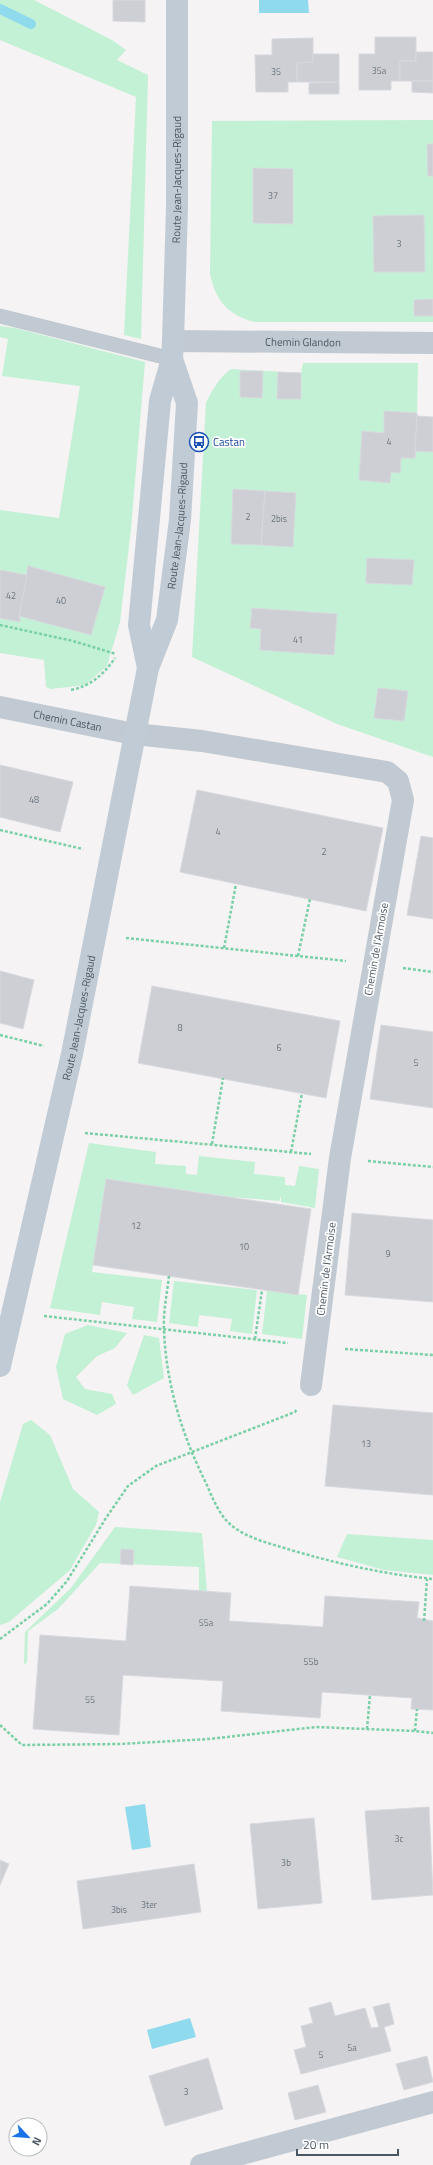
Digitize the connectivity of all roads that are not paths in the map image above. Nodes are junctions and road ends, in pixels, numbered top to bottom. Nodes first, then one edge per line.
1 (177, 0) edge
2 (0, 316) edge
3 (433, 343) edge
4 (172, 350) junction
5 (148, 668) junction
6 (0, 707) edge
7 (134, 734) junction
8 (5, 1324) edge
9 (0, 1366) edge
10 (311, 1385) road end
11 (433, 2102) edge
12 (201, 2165) edge

1 - 4 street, Route Jean-Jacques-Rigaud
2 - 4 lane
3 - 4 street, Chemin Glandon
4 - 5 street, Route Jean-Jacques-Rigaud
4 - 5 street, Route Jean-Jacques-Rigaud
5 - 7 street, Route Jean-Jacques-Rigaud
6 - 7 street, Chemin Castan
7 - 8 street, Route Jean-Jacques-Rigaud
7 - 10 street, Chemin de l'Armoise
8 - 9 street, Route Jean-Jacques-Rigaud
11 - 12 street

